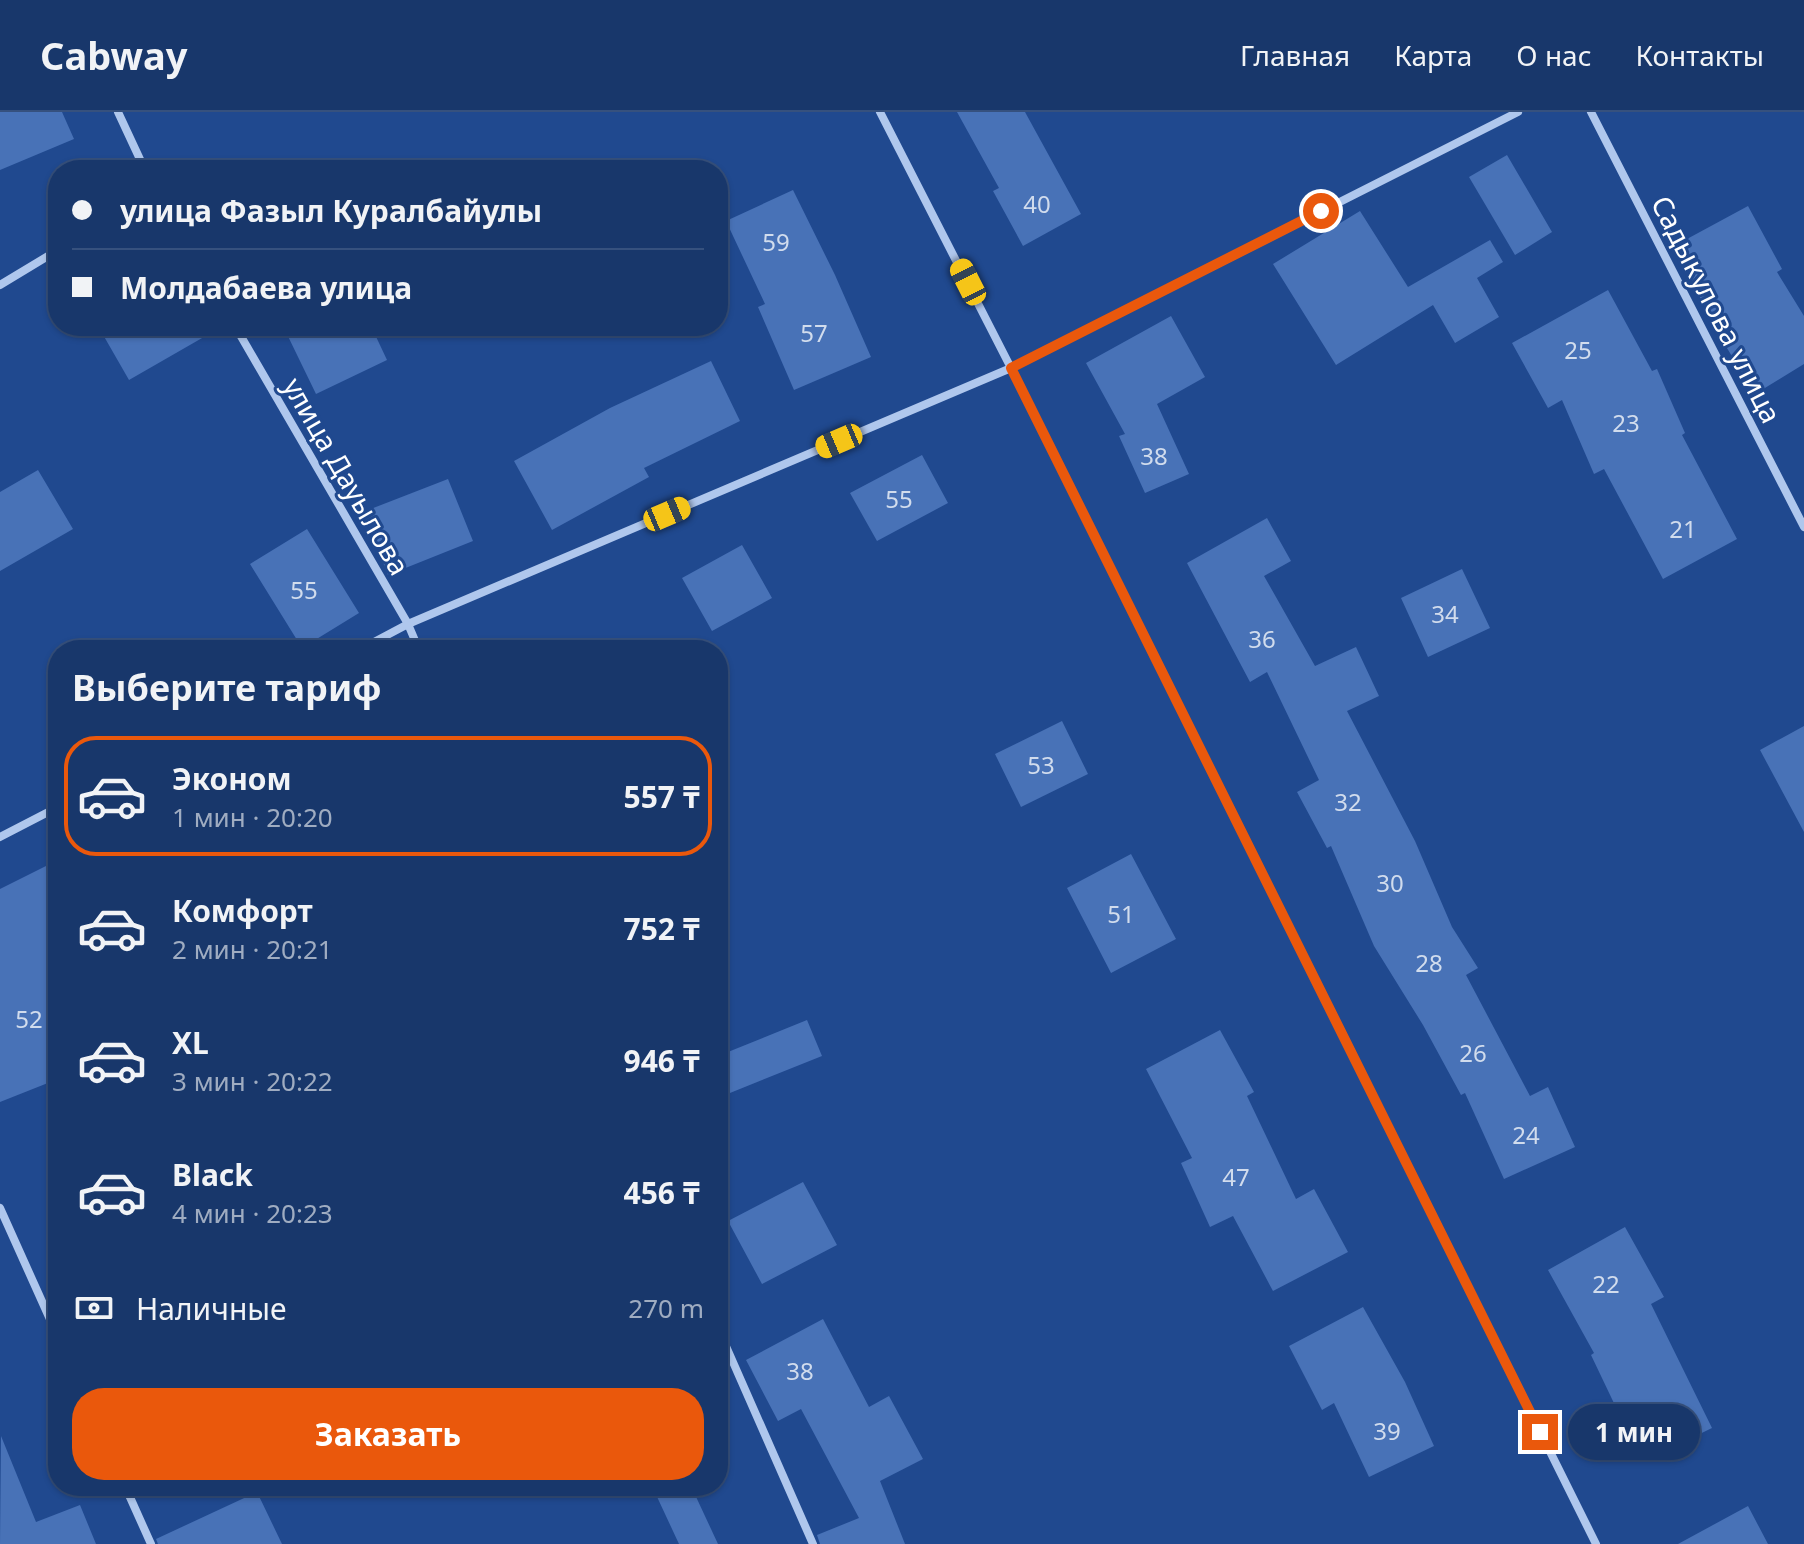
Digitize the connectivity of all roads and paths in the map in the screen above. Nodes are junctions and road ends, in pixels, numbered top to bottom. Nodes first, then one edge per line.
1 (118, 112) edge
2 (880, 112) edge
3 (1518, 112) edge
4 (1591, 112) edge
5 (140, 160) edge
6 (48, 256) edge
7 (0, 285) edge
8 (241, 336) edge
9 (1011, 368) junction
10 (1804, 527) edge
11 (408, 624) junction
12 (378, 640) edge
13 (415, 640) edge
14 (48, 812) edge
15 (0, 837) edge
16 (0, 1208) edge
17 (48, 1315) edge
18 (728, 1351) edge
19 (129, 1496) edge
20 (151, 1544) edge
21 (813, 1544) edge
22 (1596, 1544) edge

1 - 5 street
2 - 9 street
3 - 9 street
4 - 10 street, Садыкулова улица
6 - 7 street
8 - 11 street, улица Дауылова
9 - 11 street
9 - 22 street
11 - 12 street
11 - 13 street, улица Дауылова
14 - 15 street
16 - 17 street
18 - 21 street
19 - 20 street

